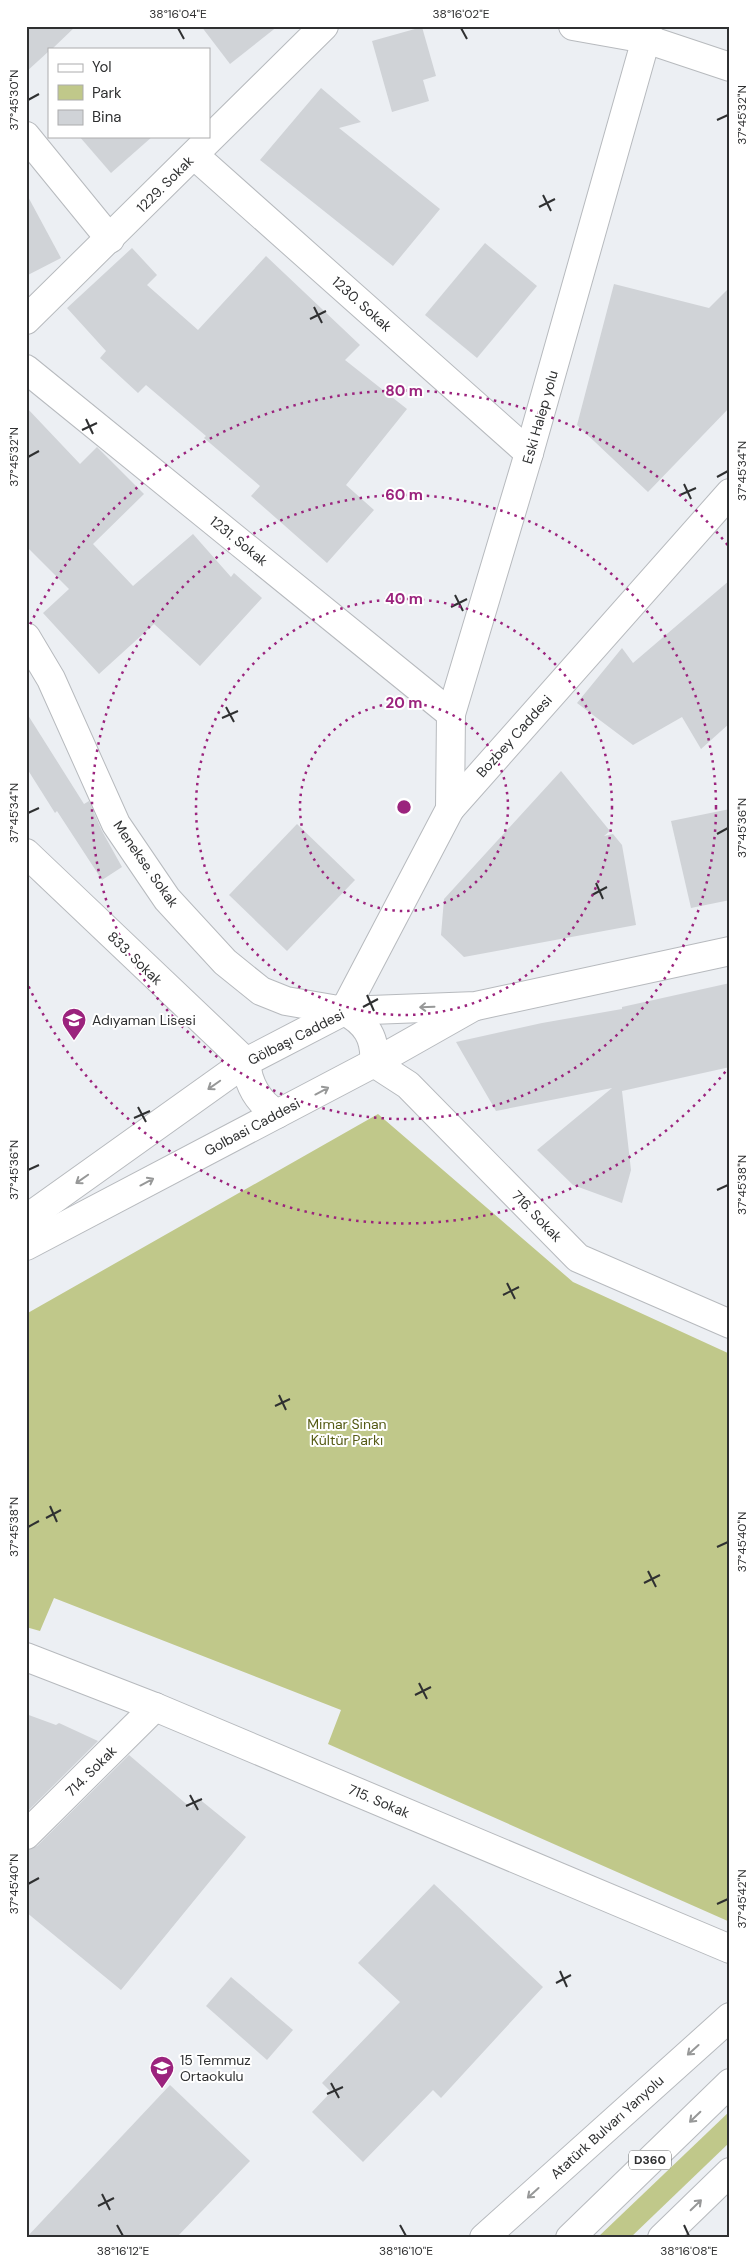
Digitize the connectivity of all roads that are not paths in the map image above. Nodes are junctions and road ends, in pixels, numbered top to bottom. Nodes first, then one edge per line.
1 (324, 26) edge
2 (573, 26) edge
3 (647, 33) edge
4 (730, 67) edge
5 (26, 136) edge
6 (194, 155) junction
7 (110, 239) junction
8 (26, 320) edge
9 (26, 368) edge
10 (530, 453) junction
11 (730, 493) edge
12 (26, 637) edge
13 (451, 714) junction
14 (450, 809) junction
15 (26, 852) edge
16 (730, 951) edge
17 (476, 1006) junction
18 (344, 1011) junction
19 (246, 1062) junction
20 (374, 1063) junction
21 (277, 1114) junction
22 (26, 1219) edge
23 (26, 1246) edge
24 (730, 1324) edge
25 (26, 1657) edge
26 (155, 1707) junction
27 (26, 1835) edge
28 (730, 1949) edge
29 (730, 2018) edge
30 (730, 2083) edge
31 (730, 2172) edge
32 (484, 2238) edge
33 (570, 2238) edge
34 (662, 2238) edge

1 - 6 main road, 1229. Sokak
2 - 3 main road
3 - 4 main road
3 - 10 main road, Eski Halep yolu
5 - 7 main road
6 - 7 main road, 1229. Sokak
6 - 10 main road, 1230. Sokak
7 - 8 main road, 1229. Sokak
9 - 13 main road, 1231. Sokak
10 - 13 main road, Eski Halep yolu
11 - 14 main road, Bozbey Caddesi
12 - 18 main road, Menekse. Sokak
13 - 14 main road, Eski Halep yolu
14 - 18 main road, Bozbey Caddesi
15 - 19 main road, 833. Sokak
16 - 17 main road, Gölbaşı Caddesi
17 -> 18 main road, Gölbaşı Caddesi
17 - 20 main road, Golbasi Caddesi
18 - 19 main road, Gölbaşı Caddesi
18 - 20 main road
19 - 21 main road
19 -> 22 main road, Gölbaşı Caddesi
21 -> 20 main road, Golbasi Caddesi
20 - 24 main road, 716. Sokak
23 -> 21 main road, Golbasi Caddesi
25 - 26 main road, 715. Sokak
26 - 27 main road, 714. Sokak
26 - 28 main road, 715. Sokak
29 -> 32 main road, Atatürk Bulvarı Yanyolu
30 -> 33 main road, D360
34 -> 31 main road

